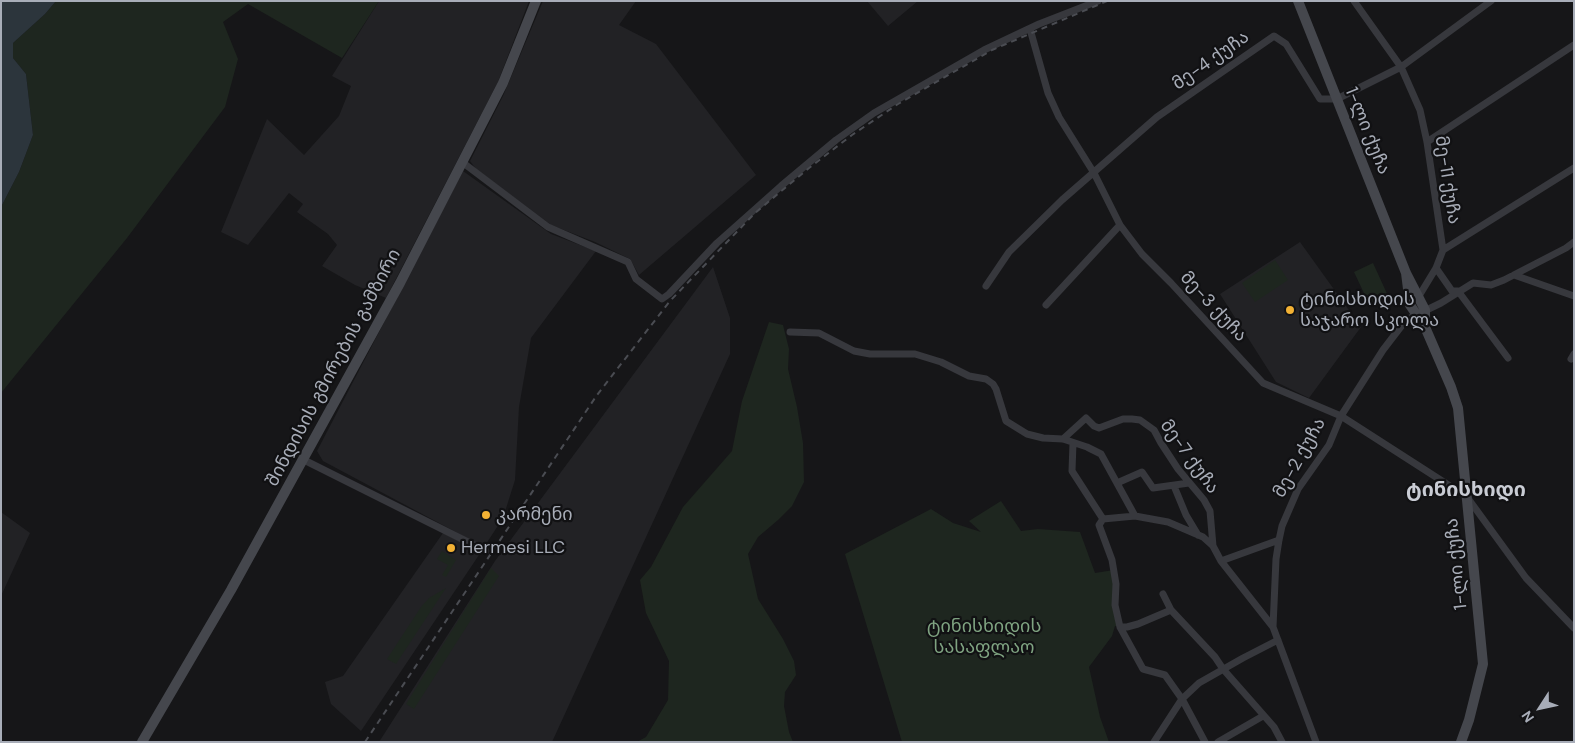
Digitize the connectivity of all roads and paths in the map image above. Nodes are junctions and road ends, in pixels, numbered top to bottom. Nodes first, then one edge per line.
1 (536, 1) edge
2 (1098, 1) edge
3 (1298, 1) edge
4 (1354, 1) edge
5 (1491, 1) edge
6 (1030, 29) junction
7 (1574, 45) edge
8 (1401, 67) junction
9 (1337, 99) junction
10 (1427, 142) junction
11 (462, 162) junction
12 (1574, 168) edge
13 (1094, 173) junction
14 (1120, 225) junction
15 (1574, 242) edge
16 (1443, 250) junction
17 (1436, 268) junction
18 (1514, 275) junction
19 (986, 286) dead end
20 (1458, 291) junction
21 (1574, 296) edge
22 (1046, 305) dead end
23 (1414, 307) junction
24 (790, 332) dead end
25 (1508, 358) dead end
26 (1340, 416) junction
27 (1063, 440) junction
28 (1074, 443) junction
29 (304, 460) junction
30 (1117, 483) junction
31 (1189, 483) junction
32 (1174, 486) junction
33 (1466, 497) junction
34 (1135, 516) junction
35 (1103, 519) junction
36 (1198, 535) junction
37 (1279, 540) junction
38 (1213, 546) junction
39 (486, 551) dead end
40 (1221, 561) junction
41 (1163, 594) dead end
42 (1171, 610) junction
43 (1120, 627) junction
44 (1272, 627) junction
45 (1574, 628) edge
46 (1278, 640) junction
47 (1223, 669) junction
48 (1182, 699) junction
49 (1263, 716) junction
50 (142, 742) edge
51 (1154, 742) edge
52 (1205, 742) edge
53 (1218, 742) edge
54 (1282, 742) edge
55 (1316, 742) edge
56 (1461, 742) edge

1 - 11 main road, შინდისის გმირების გამზირი
2 - 6 street
3 - 9 main road, 1-ლი ქუჩა
4 - 8 street, მე-11 ქუჩა
5 - 8 street
6 - 11 street
6 - 13 street, მე-3 ქუჩა
7 - 10 street
8 - 9 street
8 - 10 street, მე-11 ქუჩა
9 - 13 street, მე-4 ქუჩა
9 - 23 main road, 1-ლი ქუჩა
10 - 16 street, მე-11 ქუჩა
11 - 29 main road, შინდისის გმირების გამზირი
12 - 16 street
13 - 14 street, მე-3 ქუჩა
13 - 19 street
14 - 22 street
14 - 26 street, მე-3 ქუჩა
15 - 18 street
16 - 17 street, მე-11 ქუჩა
17 - 20 street
17 - 23 street, მე-11 ქუჩა
18 - 20 street
18 - 21 street
20 - 23 street
20 - 25 street
23 - 26 street, მე-2 ქუჩა
23 - 33 main road, 1-ლი ქუჩა
24 - 27 street
26 - 33 street, მე-3 ქუჩა
26 - 37 street, მე-2 ქუჩა
27 - 28 street
27 - 31 street, მე-7 ქუჩა
28 - 30 street
28 - 35 street
29 - 39 street
29 - 50 main road, შინდისის გმირების გამზირი
30 - 32 street
30 - 34 street
31 - 32 street
31 - 38 street, მე-7 ქუჩა
32 - 36 street
33 - 45 street
33 - 56 main road, 1-ლი ქუჩა
34 - 35 street
34 - 36 street
35 - 43 street
36 - 38 street
37 - 40 street
37 - 44 street, მე-2 ქუჩა
38 - 40 street
40 - 44 street
41 - 42 street
42 - 43 street
42 - 47 street
43 - 48 street
44 - 46 street, მე-2 ქუჩა
46 - 47 street
46 - 55 street, მე-2 ქუჩა
47 - 48 street
47 - 49 street
48 - 51 street
48 - 52 street
49 - 53 street
49 - 54 street

